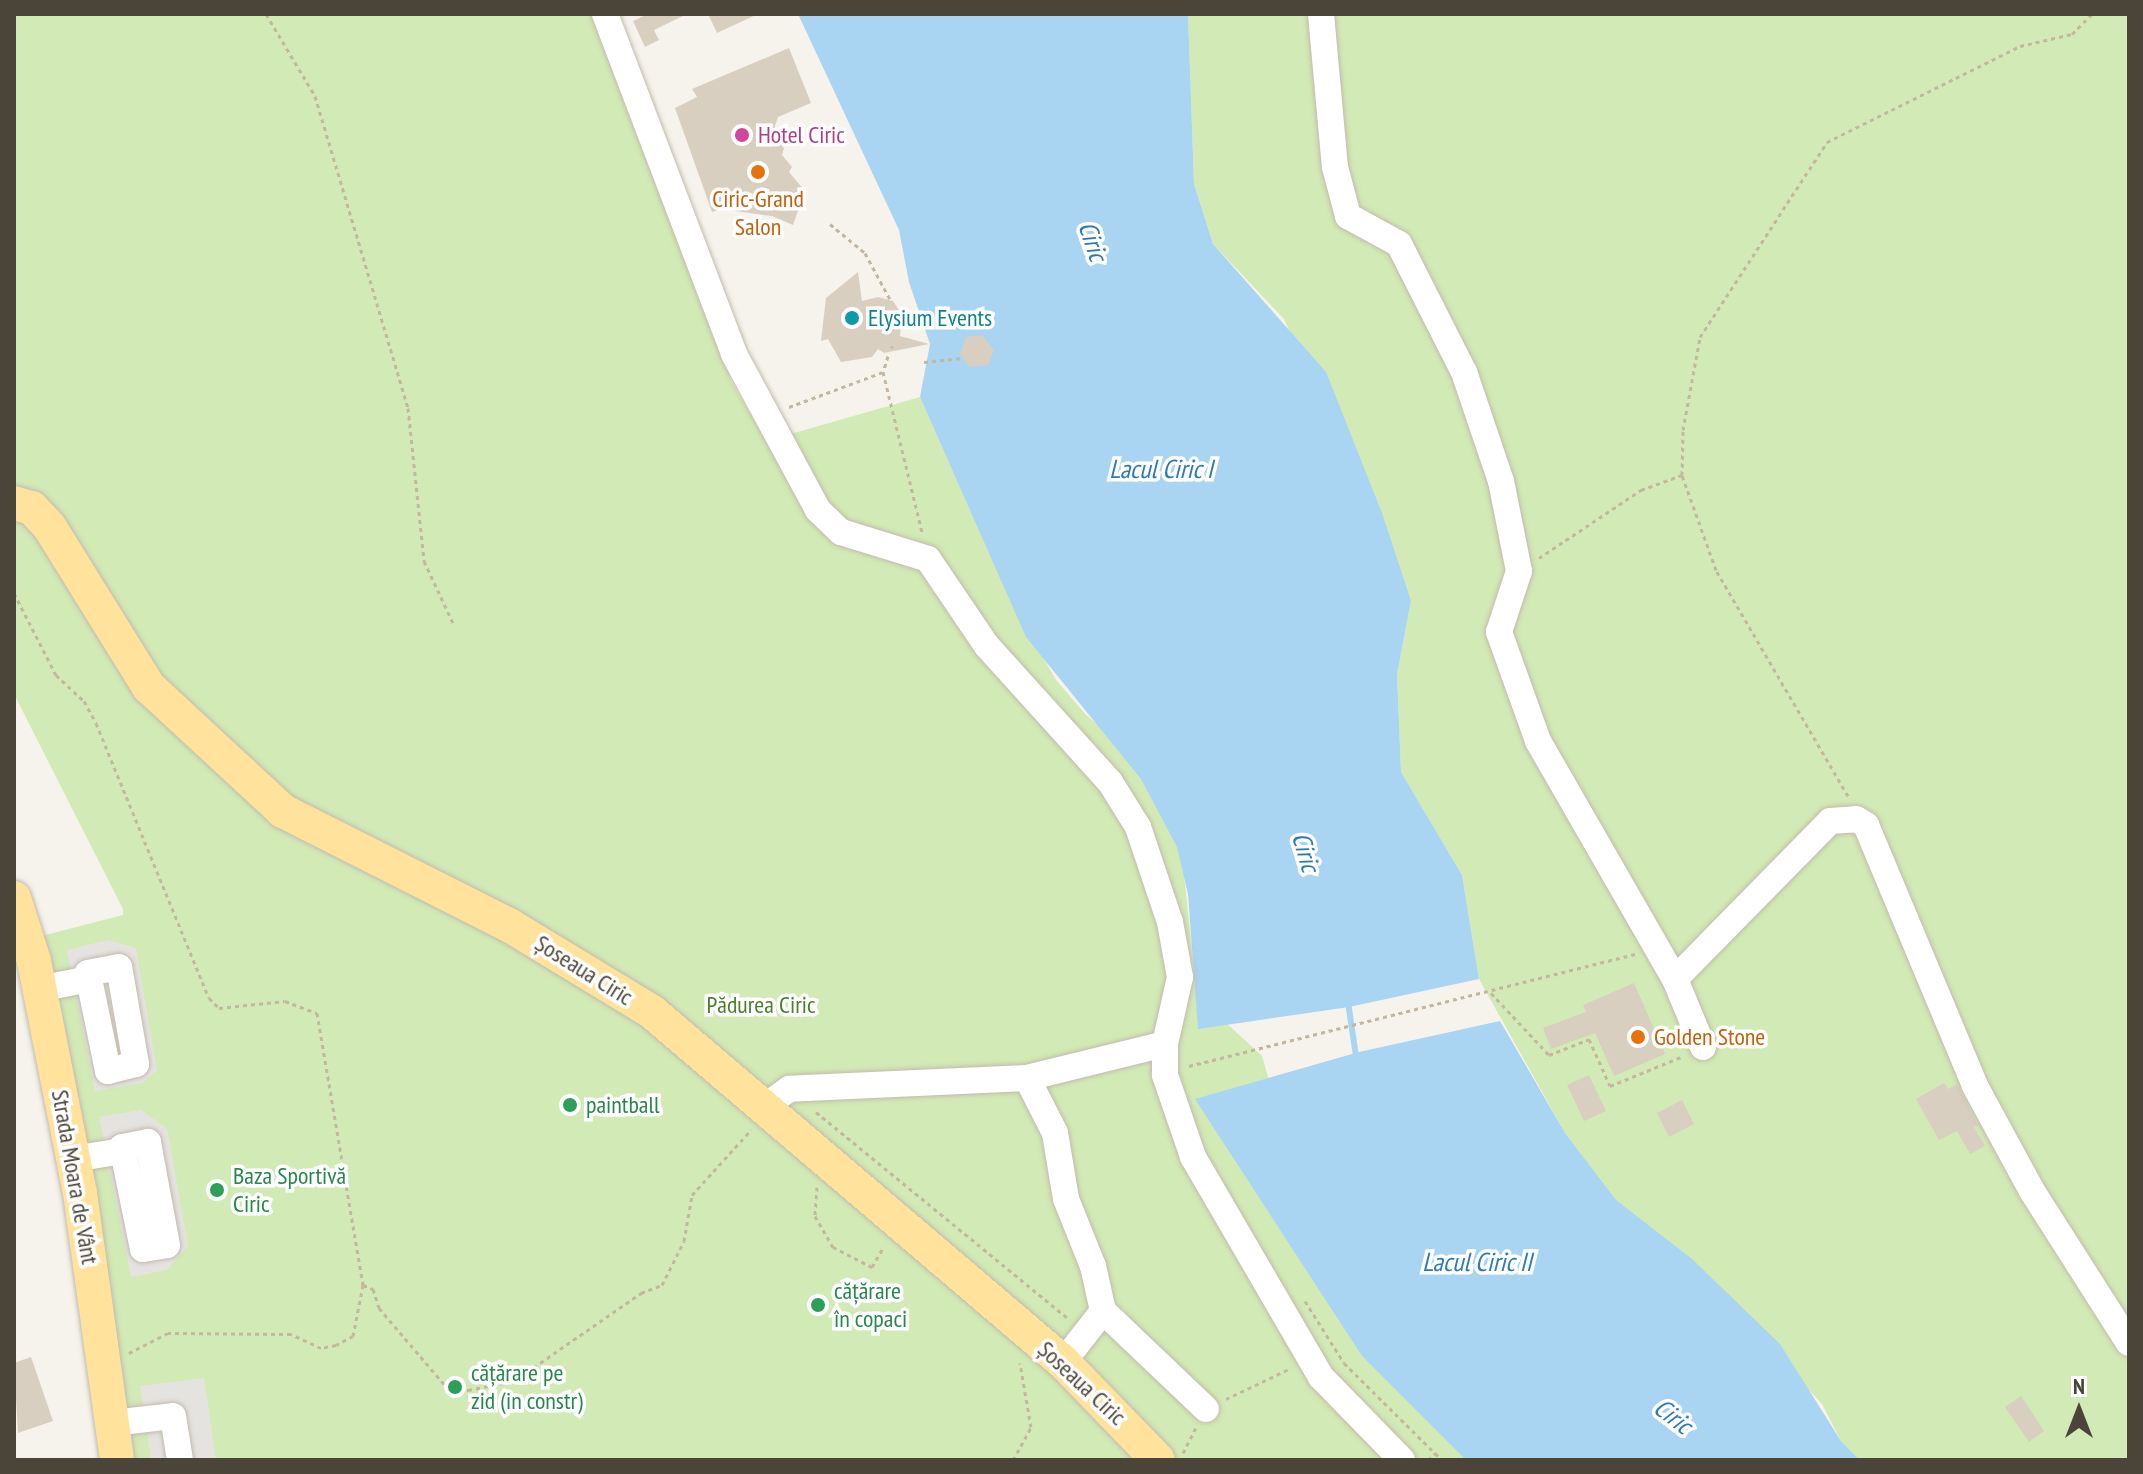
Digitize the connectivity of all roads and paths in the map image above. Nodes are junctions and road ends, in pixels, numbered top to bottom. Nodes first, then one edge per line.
1 (266, 14) edge
2 (605, 14) edge
3 (1321, 14) edge
4 (2092, 14) edge
5 (830, 224) dead end
6 (891, 301) dead end
7 (901, 319) dead end
8 (901, 325) dead end
9 (888, 356) dead end
10 (963, 358) dead end
11 (924, 362) dead end
12 (883, 372) junction
13 (768, 415) junction
14 (1682, 475) junction
15 (14, 503) edge
16 (928, 559) junction
17 (1519, 571) junction
18 (14, 593) edge
19 (454, 625) dead end
20 (1856, 819) junction
21 (14, 898) edge
22 (1658, 948) junction
23 (89, 979) dead end
24 (1675, 979) junction
25 (39, 989) junction
26 (1488, 994) junction
27 (1165, 1044) junction
28 (1696, 1051) joint
29 (1210, 1058) dead end
30 (1027, 1078) junction
31 (781, 1107) junction
32 (123, 1151) dead end
33 (817, 1156) junction
34 (73, 1159) junction
35 (897, 1225) junction
36 (363, 1285) junction
37 (1302, 1296) dead end
38 (1103, 1311) junction
39 (1021, 1327) junction
40 (2129, 1343) edge
41 (1309, 1359) junction
42 (105, 1361) junction
43 (1063, 1362) junction
44 (1206, 1409) junction
45 (112, 1423) junction
46 (1436, 1453) junction
47 (117, 1460) edge
48 (180, 1460) edge
49 (1013, 1460) edge
50 (1158, 1460) edge
51 (1180, 1460) edge
52 (1402, 1460) edge
53 (1428, 1460) edge
54 (1442, 1460) edge

1 - 19 path
2 - 13 street
3 - 17 street
4 - 14 path
5 - 6 path
7 - 8 path
9 - 12 path
10 - 11 path
12 - 13 path
12 - 16 path
13 - 16 street
14 - 17 path
14 - 20 path
15 - 31 main road, Șoseaua Ciric
16 - 27 street
17 - 22 street
18 - 36 path
20 - 24 street
20 - 40 street
21 - 25 main road, Strada Moara de Vânt
22 - 24 street
22 - 26 path
23 - 25 street
24 - 28 street
25 - 34 main road, Strada Moara de Vânt
26 - 28 path
26 - 29 path
27 - 30 street
27 - 41 street
30 - 31 street
30 - 38 street
31 - 33 main road, Șoseaua Ciric
31 - 36 path
31 - 43 path
32 - 34 street
33 - 35 main road, Șoseaua Ciric
33 - 35 path
34 - 42 main road, Strada Moara de Vânt
35 - 39 main road, Șoseaua Ciric
36 - 42 path
37 - 46 path
38 - 43 street
38 - 44 street
39 - 43 main road, Șoseaua Ciric
39 - 49 path
41 - 44 path
41 - 52 street
42 - 45 main road, Strada Moara de Vânt
43 - 50 main road, Șoseaua Ciric
44 - 51 path
45 - 47 main road, Strada Moara de Vânt
45 - 48 street
46 - 53 path
46 - 54 path

